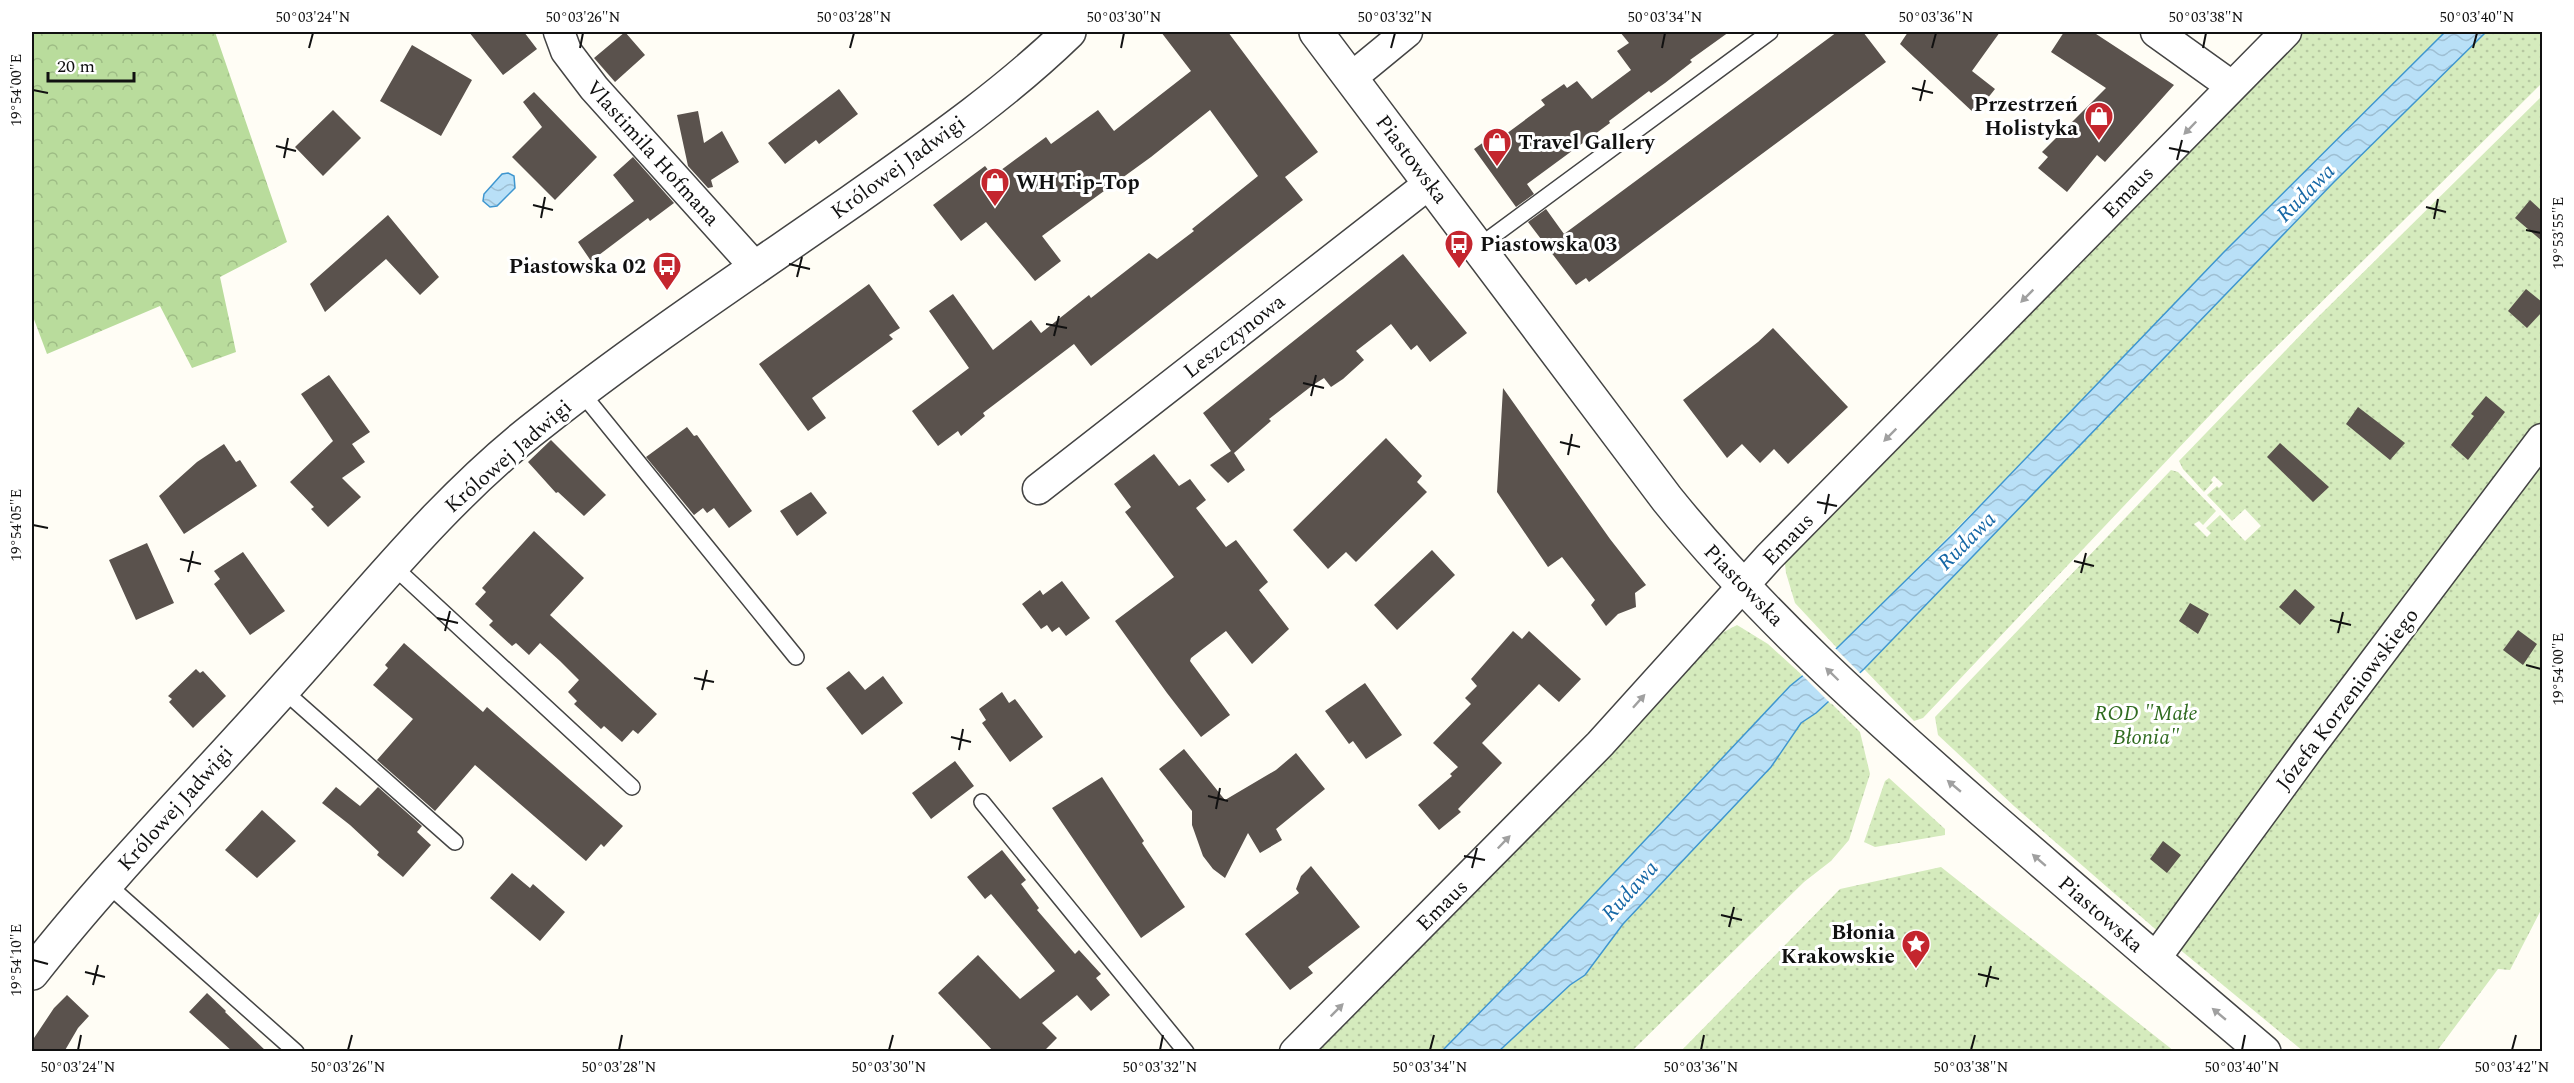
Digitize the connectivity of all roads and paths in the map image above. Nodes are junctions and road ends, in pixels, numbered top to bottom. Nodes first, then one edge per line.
1 (559, 32) edge
2 (1069, 32) edge
3 (1316, 32) edge
4 (1407, 32) edge
5 (1770, 32) edge
6 (2156, 32) edge
7 (2286, 32) edge
8 (1351, 78) junction
9 (2230, 86) junction
10 (1430, 183) junction
11 (1478, 247) junction
12 (756, 268) junction
13 (581, 392) junction
14 (2542, 439) edge
15 (1038, 489) dead end
16 (393, 566) junction
17 (1743, 586) junction
18 (796, 657) dead end
19 (283, 690) junction
20 (632, 787) dead end
21 (982, 802) dead end
22 (455, 842) dead end
23 (106, 884) junction
24 (2154, 960) junction
25 (32, 973) edge
26 (296, 1052) edge
27 (1186, 1052) edge
28 (1295, 1052) edge
29 (2264, 1052) edge

1 - 12 street, Vlastimila Hofmana
2 - 12 street, Królowej Jadwigi
3 - 8 street, Piastowska
4 - 8 street
5 - 11 lane
6 - 9 street
7 - 9 street, Emaus
8 - 10 street, Piastowska
9 -> 17 street, Emaus
10 - 11 street, Piastowska
10 - 15 street, Leszczynowa
11 - 17 street, Piastowska
12 - 13 street, Królowej Jadwigi
13 - 16 street, Królowej Jadwigi
13 - 18 lane
14 - 24 street, Józefa Korzeniowskiego
16 - 19 street, Królowej Jadwigi
16 - 20 lane
24 -> 17 street, Piastowska
28 -> 17 street, Emaus
19 - 22 lane
19 - 23 street, Królowej Jadwigi
21 - 27 lane
23 - 25 street, Królowej Jadwigi
23 - 26 lane
29 -> 24 street, Piastowska

